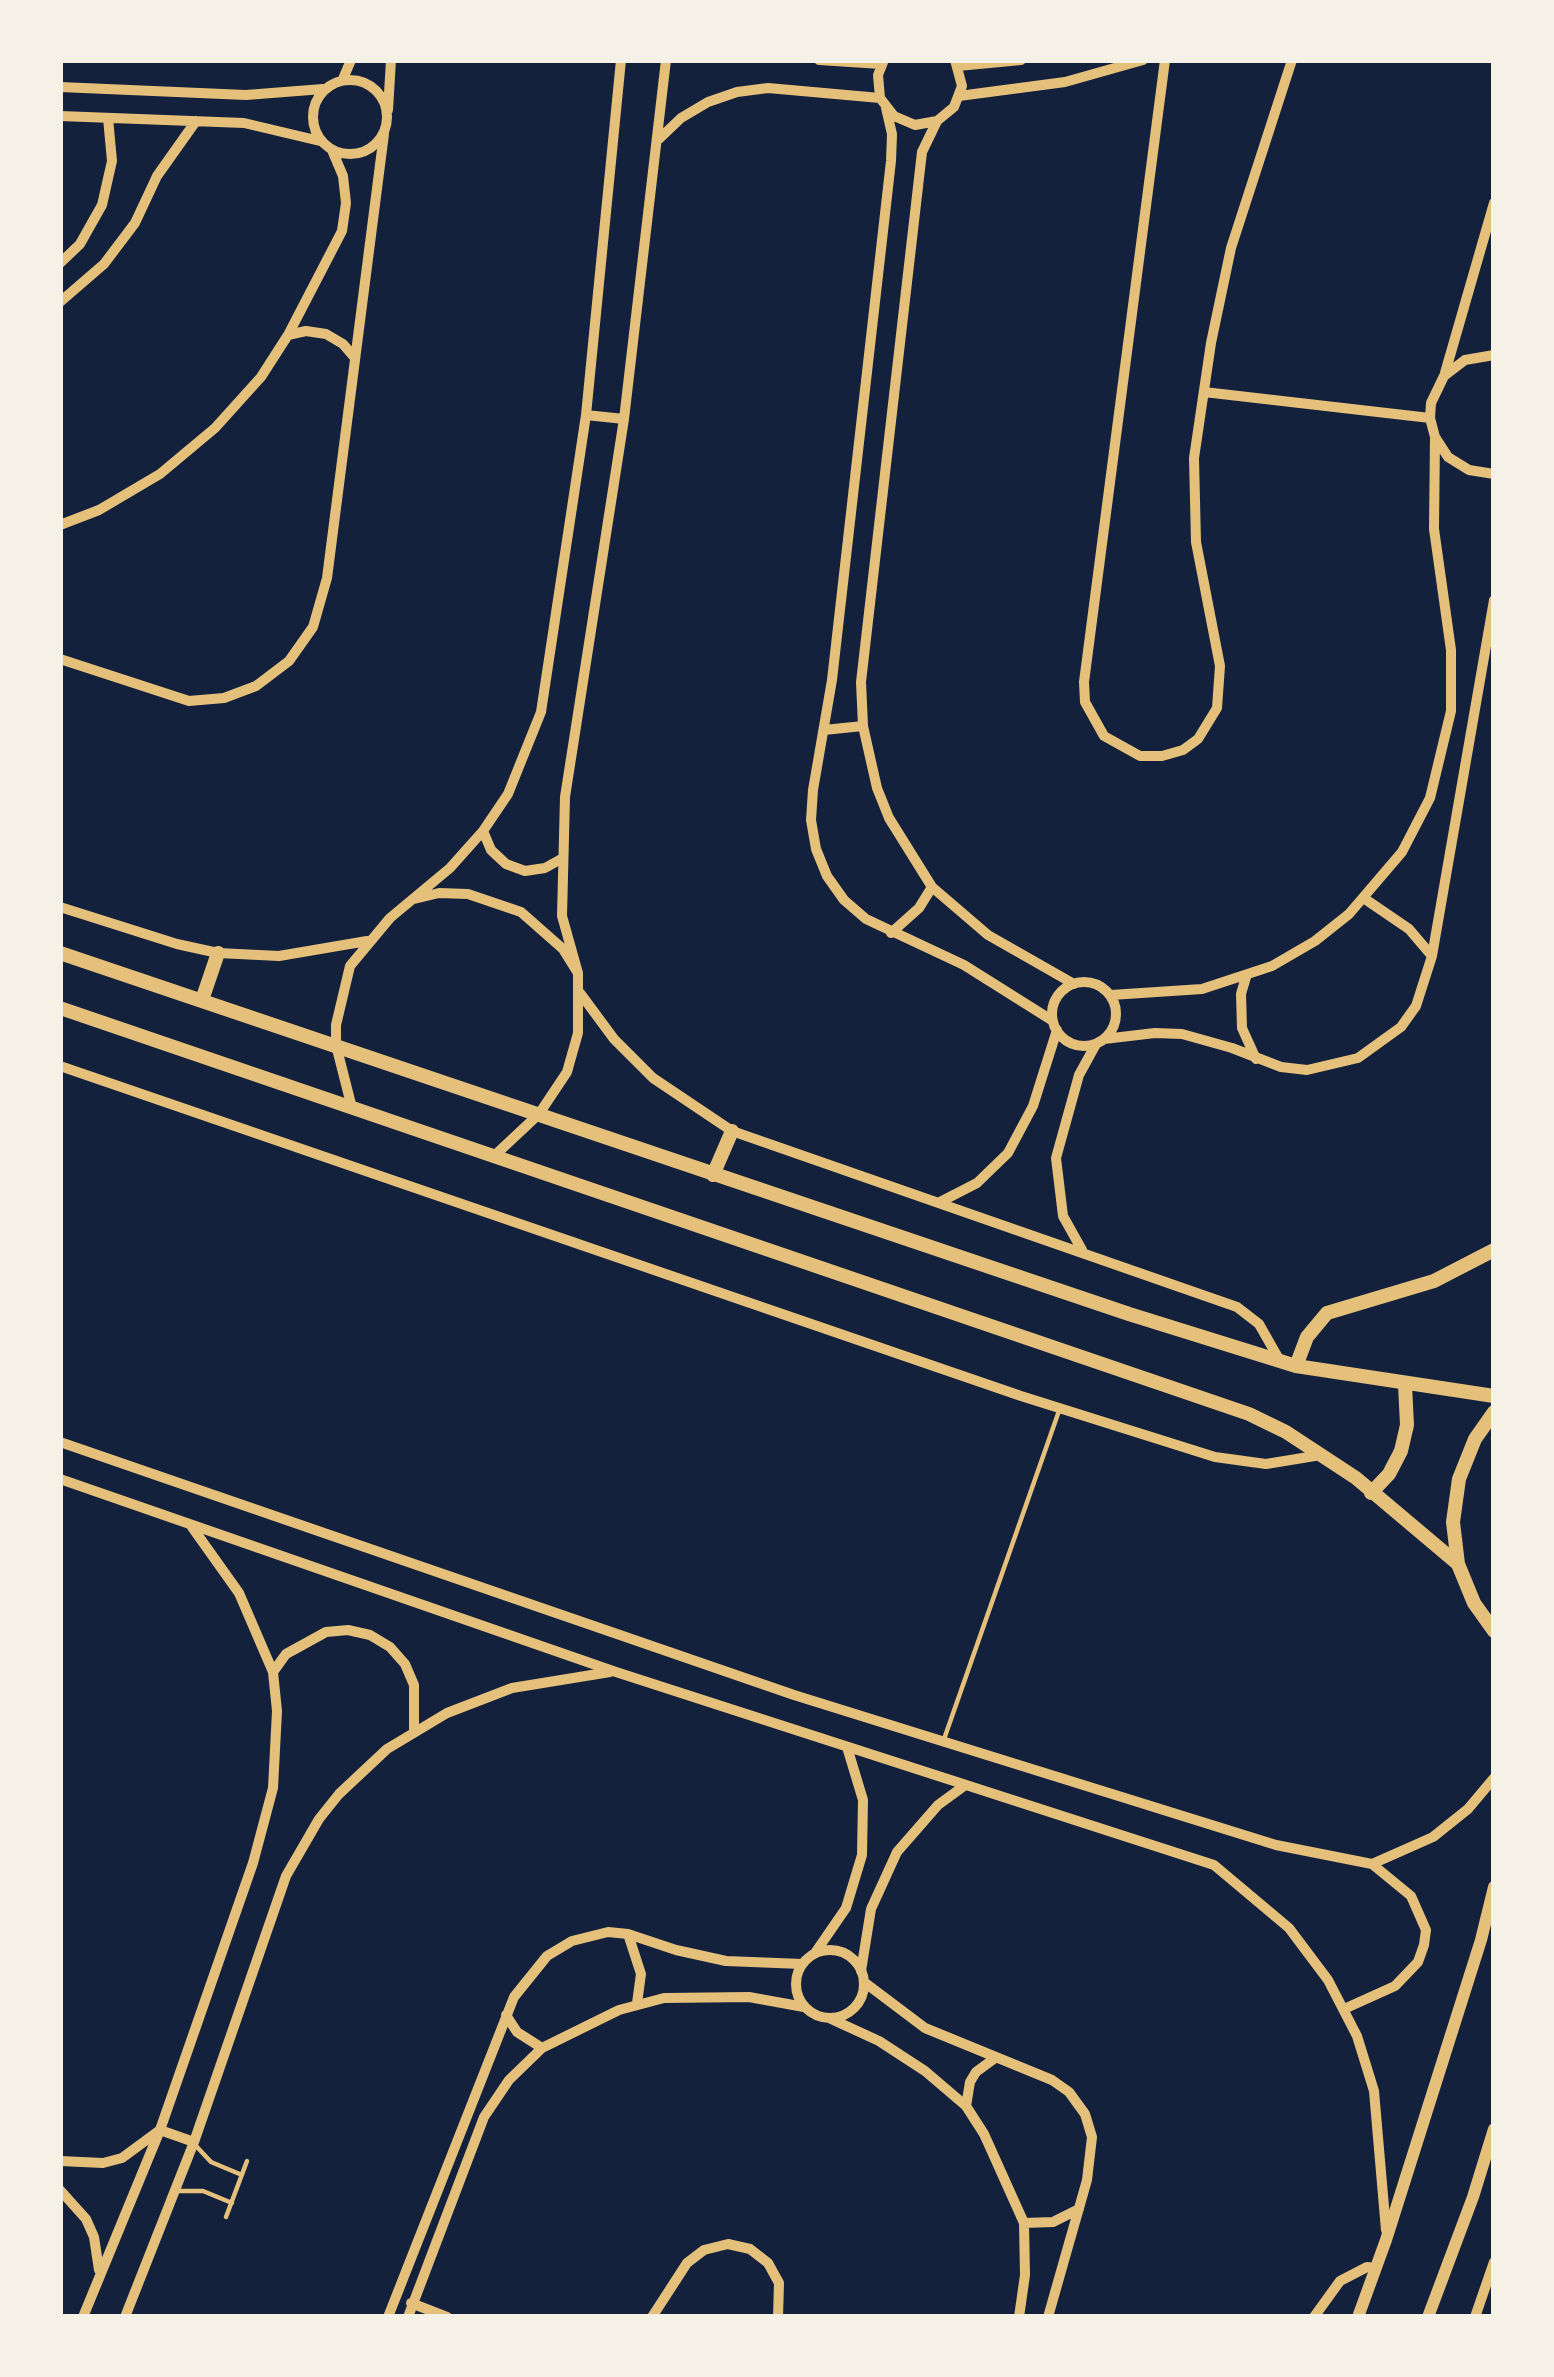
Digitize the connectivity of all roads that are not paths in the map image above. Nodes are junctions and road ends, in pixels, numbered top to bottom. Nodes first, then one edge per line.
1 (351, 60) edge
2 (391, 60) edge
3 (621, 60) edge
4 (666, 60) edge
5 (819, 60) edge
6 (1021, 60) edge
7 (1143, 60) edge
8 (1165, 60) edge
9 (1292, 60) edge
10 (883, 62) edge
11 (956, 63) edge
12 (343, 79) junction
13 (60, 87) edge
14 (323, 89) junction
15 (959, 96) junction
16 (883, 103) junction
17 (60, 116) edge
18 (108, 118) junction
19 (388, 119) junction
20 (196, 121) junction
21 (937, 121) junction
22 (384, 134) junction
23 (659, 139) junction
24 (320, 141) junction
25 (332, 150) junction
26 (1494, 203) edge
27 (60, 263) edge
28 (60, 302) edge
29 (288, 335) junction
30 (1494, 355) edge
31 (355, 358) junction
32 (1444, 376) junction
33 (1204, 392) junction
34 (586, 415) junction
35 (1430, 418) junction
36 (624, 419) junction
37 (1435, 437) junction
38 (1494, 474) edge
39 (60, 525) edge
40 (1494, 600) edge
41 (60, 658) edge
42 (863, 726) junction
43 (824, 730) junction
44 (483, 831) junction
45 (562, 858) junction
46 (932, 887) junction
47 (412, 899) junction
48 (1365, 899) junction
49 (60, 907) edge
50 (891, 933) junction
51 (370, 940) junction
52 (60, 953) edge
53 (218, 953) junction
54 (1432, 956) junction
55 (578, 973) junction
56 (1246, 977) junction
57 (1074, 984) junction
58 (580, 993) junction
59 (1111, 995) junction
60 (202, 1000) junction
61 (60, 1008) edge
62 (1055, 1026) junction
63 (1100, 1042) junction
64 (337, 1045) junction
65 (1256, 1059) junction
66 (60, 1066) edge
67 (352, 1108) junction
68 (538, 1114) junction
69 (732, 1131) junction
70 (493, 1157) junction
71 (712, 1175) junction
72 (938, 1203) junction
73 (1082, 1250) junction
74 (1494, 1250) edge
75 (1280, 1361) junction
76 (1296, 1366) junction
77 (1405, 1385) junction
78 (1494, 1396) edge
79 (1060, 1408) junction
80 (1494, 1412) edge
81 (60, 1442) edge
82 (1321, 1455) junction
83 (60, 1479) edge
84 (1371, 1493) junction
85 (190, 1525) junction
86 (1458, 1564) junction
87 (1474, 1604) junction
88 (1494, 1631) edge
89 (1494, 1642) edge
90 (273, 1672) junction
91 (616, 1672) junction
92 (414, 1731) junction
93 (943, 1742) junction
94 (847, 1748) junction
95 (1494, 1778) edge
96 (964, 1786) junction
97 (1372, 1864) junction
98 (1494, 1887) edge
99 (628, 1934) junction
100 (815, 1953) junction
101 (802, 1964) junction
102 (862, 1976) junction
103 (637, 2003) junction
104 (804, 2007) junction
105 (1344, 2009) junction
106 (506, 2015) junction
107 (829, 2018) junction
108 (542, 2048) junction
109 (995, 2058) junction
110 (966, 2106) junction
111 (1494, 2129) edge
112 (160, 2130) junction
113 (194, 2142) junction
114 (60, 2162) edge
115 (247, 2162) dead end
116 (242, 2175) junction
117 (60, 2190) edge
118 (176, 2191) junction
119 (232, 2203) junction
120 (1079, 2209) junction
121 (226, 2217) dead end
122 (1024, 2223) junction
123 (1386, 2240) junction
124 (1494, 2262) edge
125 (1376, 2268) junction
126 (99, 2278) junction
127 (396, 2297) junction
128 (411, 2310) edge
129 (83, 2317) edge
130 (125, 2317) edge
131 (388, 2317) edge
132 (447, 2317) edge
133 (652, 2317) edge
134 (778, 2317) edge
135 (1019, 2317) edge
136 (1048, 2317) edge
137 (1314, 2317) edge
138 (1358, 2317) edge
139 (1428, 2317) edge
140 (1475, 2317) edge

1 - 12 street
2 - 19 street
3 - 34 street
4 - 23 street
5 - 10 street
6 - 11 street
7 - 15 street
8 - 33 street
9 - 33 street
10 - 16 street
11 - 15 street
12 - 14 street
12 - 19 street
13 - 14 street
14 - 24 street
15 - 21 street
16 - 21 street
16 - 23 street
16 - 43 street
17 - 18 street
18 - 20 street
18 - 27 street
19 - 22 street
20 - 24 street
20 - 28 street
21 - 42 street
22 - 25 street
22 - 31 street
23 - 36 street
24 - 25 street
25 - 29 street
26 - 32 street
29 - 31 street
29 - 39 street
30 - 32 street
31 - 41 street
32 - 35 street
33 - 35 street
34 - 36 street
34 - 44 street
35 - 37 street
36 - 45 street
37 - 38 street
37 - 48 street
40 - 54 street
42 - 43 street
42 - 46 street
43 - 50 street
44 - 45 street
44 - 47 street
45 - 55 street
46 - 50 street
46 - 57 street
47 - 51 street
47 - 55 street
48 - 54 street
48 - 56 street
49 - 53 street
50 - 62 street
51 - 53 street
51 - 64 street
52 - 60 main road
53 - 60 main road
54 - 65 street
55 - 58 street
56 - 59 street
56 - 65 street
57 - 59 street
57 - 62 street
58 - 68 street
58 - 69 street
59 - 63 street
60 - 64 main road
61 - 67 main road
62 - 63 street
62 - 72 street
63 - 65 street
63 - 73 street
64 - 67 street
64 - 68 main road
66 - 79 street
67 - 70 main road
68 - 70 street
68 - 71 main road
69 - 71 main road
69 - 72 street
70 - 82 main road
71 - 75 main road
72 - 73 street
73 - 75 street
74 - 76 main road
75 - 76 main road
76 - 77 main road
77 - 78 main road
77 - 84 main road
79 - 82 street
79 - 93 lane
80 - 86 main road
81 - 93 street
82 - 84 main road
83 - 85 street
84 - 86 main road
85 - 90 street
85 - 91 street
86 - 87 main road
87 - 88 main road
87 - 89 street
90 - 92 street
90 - 112 street
91 - 92 street
91 - 94 street
92 - 113 street
93 - 97 street
94 - 96 street
94 - 100 street
95 - 97 street
96 - 102 street
96 - 105 street
97 - 105 street
98 - 123 street
99 - 101 street
99 - 103 street
99 - 106 street
100 - 101 street
100 - 102 street
101 - 104 street
102 - 107 street
102 - 109 street
103 - 104 street
103 - 108 street
104 - 107 street
105 - 123 street
106 - 108 street
106 - 127 street
107 - 110 street
108 - 128 street
109 - 110 street
109 - 120 street
110 - 122 street
111 - 139 street
112 - 113 street
112 - 114 street
112 - 126 street
113 - 116 lane
113 - 118 street
115 - 116 lane
116 - 119 lane
117 - 126 street
118 - 119 lane
118 - 130 street
119 - 121 lane
120 - 122 street
120 - 136 street
122 - 135 street
123 - 125 street
124 - 140 street
125 - 137 street
125 - 138 street
126 - 129 street
127 - 128 street
127 - 131 street
128 - 132 street
133 - 134 street

